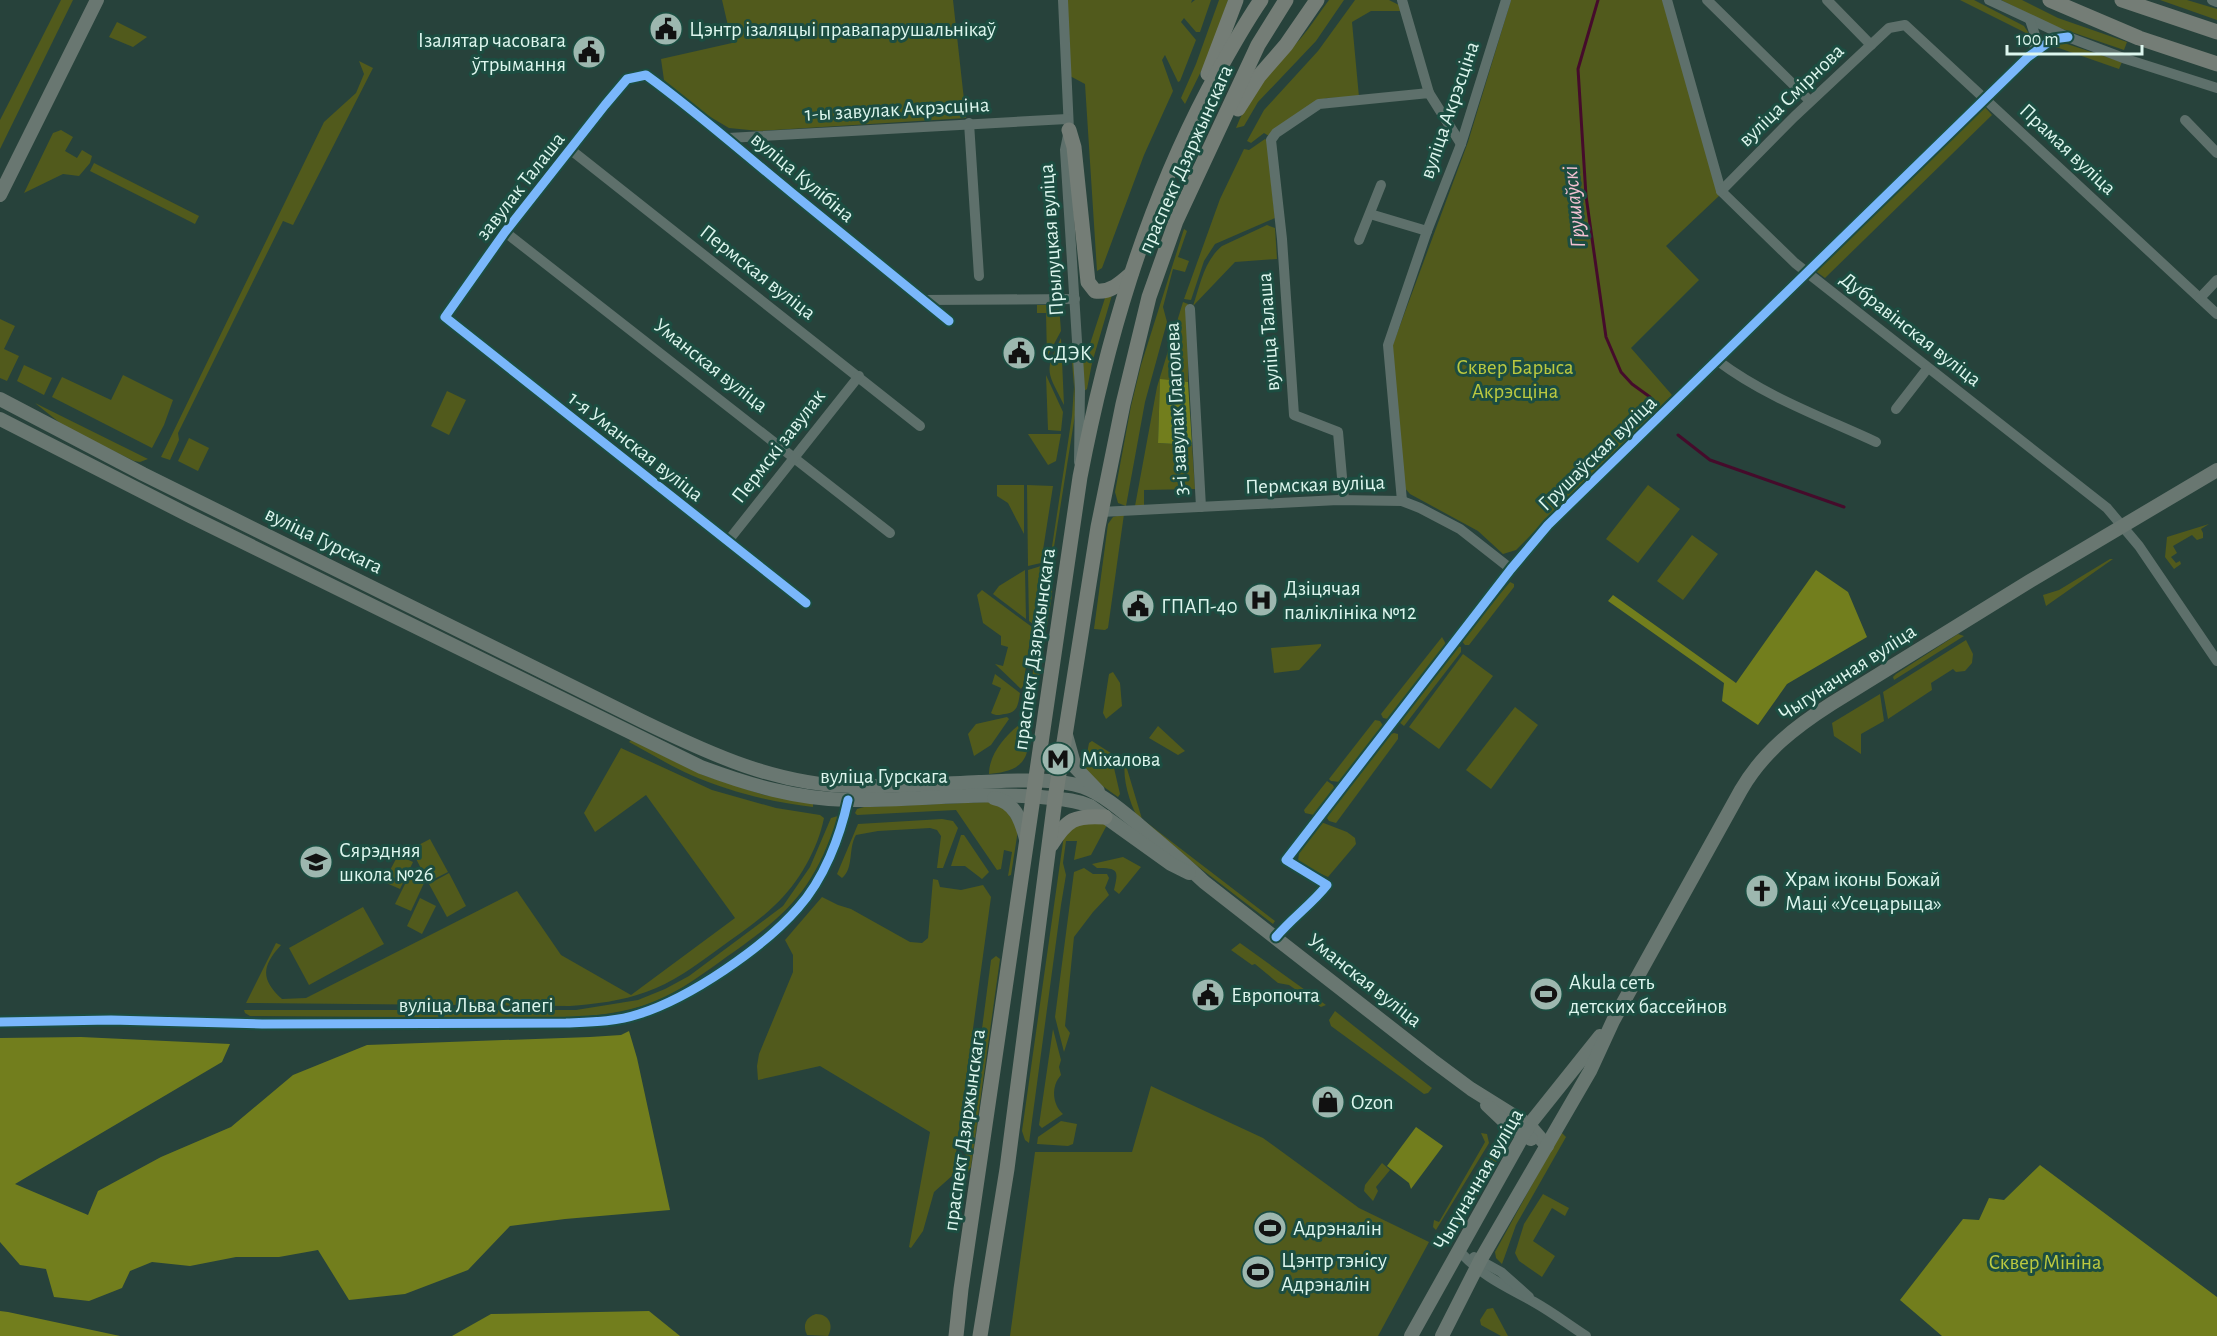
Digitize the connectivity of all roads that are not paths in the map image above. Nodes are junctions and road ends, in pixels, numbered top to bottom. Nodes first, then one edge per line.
1 (97, 0) edge
2 (1063, 0) edge
3 (1236, 0) edge
4 (1261, 0) edge
5 (1286, 0) edge
6 (1317, 0) edge
7 (1402, 0) edge
8 (1506, 0) edge
9 (1667, 0) edge
10 (1707, 0) edge
11 (1827, 0) edge
12 (1989, 0) edge
13 (2050, 0) edge
14 (2122, 0) edge
15 (2212, 0) edge
16 (2217, 2) edge
17 (2030, 20) junction
18 (1889, 28) joint
19 (2217, 32) edge
20 (2068, 37) junction
21 (1871, 45) junction
22 (2034, 52) junction
23 (2217, 64) edge
24 (627, 80) joint
25 (2217, 88) edge
26 (1429, 93) junction
27 (1984, 99) junction
28 (1810, 101) junction
29 (2185, 120) dead end
30 (969, 123) junction
31 (1068, 124) junction
32 (1186, 133) junction
33 (728, 138) junction
34 (1214, 143) junction
35 (1461, 144) junction
36 (571, 150) junction
37 (2217, 153) edge
38 (1381, 185) dead end
39 (1721, 190) junction
40 (0, 195) edge
41 (1370, 214) junction
42 (1427, 231) junction
43 (505, 232) junction
44 (1359, 240) dead end
45 (1807, 272) junction
46 (1131, 274) junction
47 (979, 276) dead end
48 (2217, 280) edge
49 (2200, 298) junction
50 (1075, 299) junction
51 (923, 300) junction
52 (1190, 309) dead end
53 (2217, 314) edge
54 (445, 317) joint
55 (949, 321) dead end
56 (1719, 361) junction
57 (1927, 369) junction
58 (859, 376) junction
59 (0, 399) edge
60 (1896, 409) dead end
61 (0, 419) edge
62 (920, 426) dead end
63 (1876, 442) dead end
64 (794, 457) junction
65 (123, 464) junction
66 (2217, 470) edge
67 (1080, 477) junction
68 (116, 479) junction
69 (1344, 500) junction
70 (1402, 501) junction
71 (1201, 507) junction
72 (1101, 512) junction
73 (2123, 526) junction
74 (890, 533) dead end
75 (728, 541) junction
76 (324, 562) junction
77 (1510, 569) junction
78 (317, 577) junction
79 (806, 603) dead end
80 (467, 634) junction
81 (449, 642) junction
82 (2217, 661) edge
83 (638, 719) junction
84 (631, 733) junction
85 (1066, 735) junction
86 (775, 775) junction
87 (1036, 781) junction
88 (1058, 783) junction
89 (772, 790) junction
90 (849, 793) junction
91 (980, 795) junction
92 (1034, 797) junction
93 (1055, 799) junction
94 (1108, 810) junction
95 (1026, 841) junction
96 (1049, 848) junction
97 (1276, 937) junction
98 (1613, 1021) junction
99 (0, 1022) edge
100 (1526, 1130) junction
101 (1547, 1146) junction
102 (1460, 1252) junction
103 (1479, 1264) junction
104 (956, 1336) edge
105 (980, 1336) edge
106 (1411, 1336) edge
107 (1442, 1336) edge
108 (1586, 1336) edge

1 - 40 main road
2 - 31 street, Прылуцкая вуліца
3 - 32 main road
4 - 32 main road, праспект Дзяржынскага
5 - 34 main road, праспект Дзяржынскага
6 - 34 main road
7 - 26 street
8 - 35 street, вуліца Акрэсціна
9 - 39 street, Дубравінская вуліца
10 - 28 street
11 - 21 street
12 - 17 street
13 - 23 main road
14 - 19 main road
15 - 16 street
17 - 20 street
17 - 22 street
18 - 21 street, вуліца Смірнова
18 - 27 street, Прамая вуліца
20 - 22 street, Грушаўская вуліца
20 - 25 street
21 - 28 street, вуліца Смірнова
22 - 27 street, Грушаўская вуліца
24 - 33 street, вуліца Кулібіна
24 - 36 street, завулак Талаша
26 - 35 street
26 - 69 street, вуліца Талаша
27 - 45 street, Грушаўская вуліца
27 - 49 street, Прамая вуліца
28 - 39 street, вуліца Смірнова
29 - 37 street
30 - 31 street, 1-ы завулак Акрэсціна
30 - 33 street, 1-ы завулак Акрэсціна
30 - 47 street
31 - 46 main road
31 - 50 street, Прылуцкая вуліца
32 - 46 main road, праспект Дзяржынскага
33 - 51 street, вуліца Кулібіна
34 - 72 main road, праспект Дзяржынскага
35 - 42 street, вуліца Акрэсціна
36 - 43 street, завулак Талаша
36 - 58 street, Пермская вуліца
38 - 41 street
39 - 45 street, Дубравінская вуліца
41 - 42 street
41 - 44 street
42 - 70 street, вуліца Акрэсціна
43 - 54 street, завулак Талаша
43 - 64 street, Уманская вуліца
45 - 56 street, Грушаўская вуліца
45 - 57 street, Дубравінская вуліца
46 - 67 main road, праспект Дзяржынскага
48 - 49 street
49 - 53 street, Прамая вуліца
50 - 51 street
50 - 67 street, Прылуцкая вуліца
51 - 55 street, вуліца Кулібіна
52 - 71 street, 3-і завулак Глаголева
54 - 75 street, 1-я Уманская вуліца
56 - 63 street
56 - 77 street, Грушаўская вуліца
57 - 60 street
57 - 73 street, Дубравінская вуліца
58 - 62 street, Пермская вуліца
58 - 64 street, Пермскі завулак
59 - 65 main road, вуліца Гурскага
61 - 68 main road, вуліца Гурскага
64 - 74 street, Уманская вуліца
64 - 75 street, Пермскі завулак
65 - 68 main road
65 - 76 main road, вуліца Гурскага
66 - 73 main road, Чыгуначная вуліца
67 - 87 main road, праспект Дзяржынскага
68 - 78 main road, вуліца Гурскага
69 - 70 street, Пермская вуліца
69 - 71 street, Пермская вуліца
70 - 77 street, Пермская вуліца
71 - 72 street, Пермская вуліца
72 - 85 main road, праспект Дзяржынскага
73 - 82 street, Дубравінская вуліца
73 - 98 main road, Чыгуначная вуліца
75 - 79 street, 1-я Уманская вуліца
76 - 78 main road
76 - 80 main road, вуліца Гурскага
77 - 97 street, Грушаўская вуліца
78 - 81 main road, вуліца Гурскага
80 - 81 main road
80 - 83 main road, вуліца Гурскага
81 - 84 main road, вуліца Гурскага
83 - 84 main road
83 - 86 main road, вуліца Гурскага
84 - 89 main road, вуліца Гурскага
85 - 88 main road, праспект Дзяржынскага
85 - 94 main road
86 - 89 main road
86 - 90 main road, вуліца Гурскага
87 - 88 main road, вуліца Гурскага
87 - 90 main road, вуліца Гурскага
87 - 92 main road, праспект Дзяржынскага
88 - 93 main road, праспект Дзяржынскага
88 - 94 main road, Уманская вуліца
89 - 90 main road, вуліца Гурскага
90 - 91 main road, вуліца Гурскага
90 - 99 street, вуліца Льва Сапегі
91 - 92 main road, вуліца Гурскага
91 - 95 main road
92 - 93 main road, вуліца Гурскага
92 - 95 main road, праспект Дзяржынскага
93 - 94 main road, Уманская вуліца
93 - 96 main road, праспект Дзяржынскага
94 - 96 main road
94 - 97 main road, Уманская вуліца
95 - 104 main road, праспект Дзяржынскага
96 - 105 main road, праспект Дзяржынскага
97 - 100 main road, Уманская вуліца
98 - 100 main road, Чыгуначная вуліца
98 - 101 main road, Чыгуначная вуліца
100 - 101 main road, Уманская вуліца
100 - 102 main road, Чыгуначная вуліца
101 - 103 main road, Чыгуначная вуліца
102 - 103 street
102 - 106 main road, Чыгуначная вуліца
103 - 107 main road, Чыгуначная вуліца
103 - 108 street, Чыгуначная вуліца

